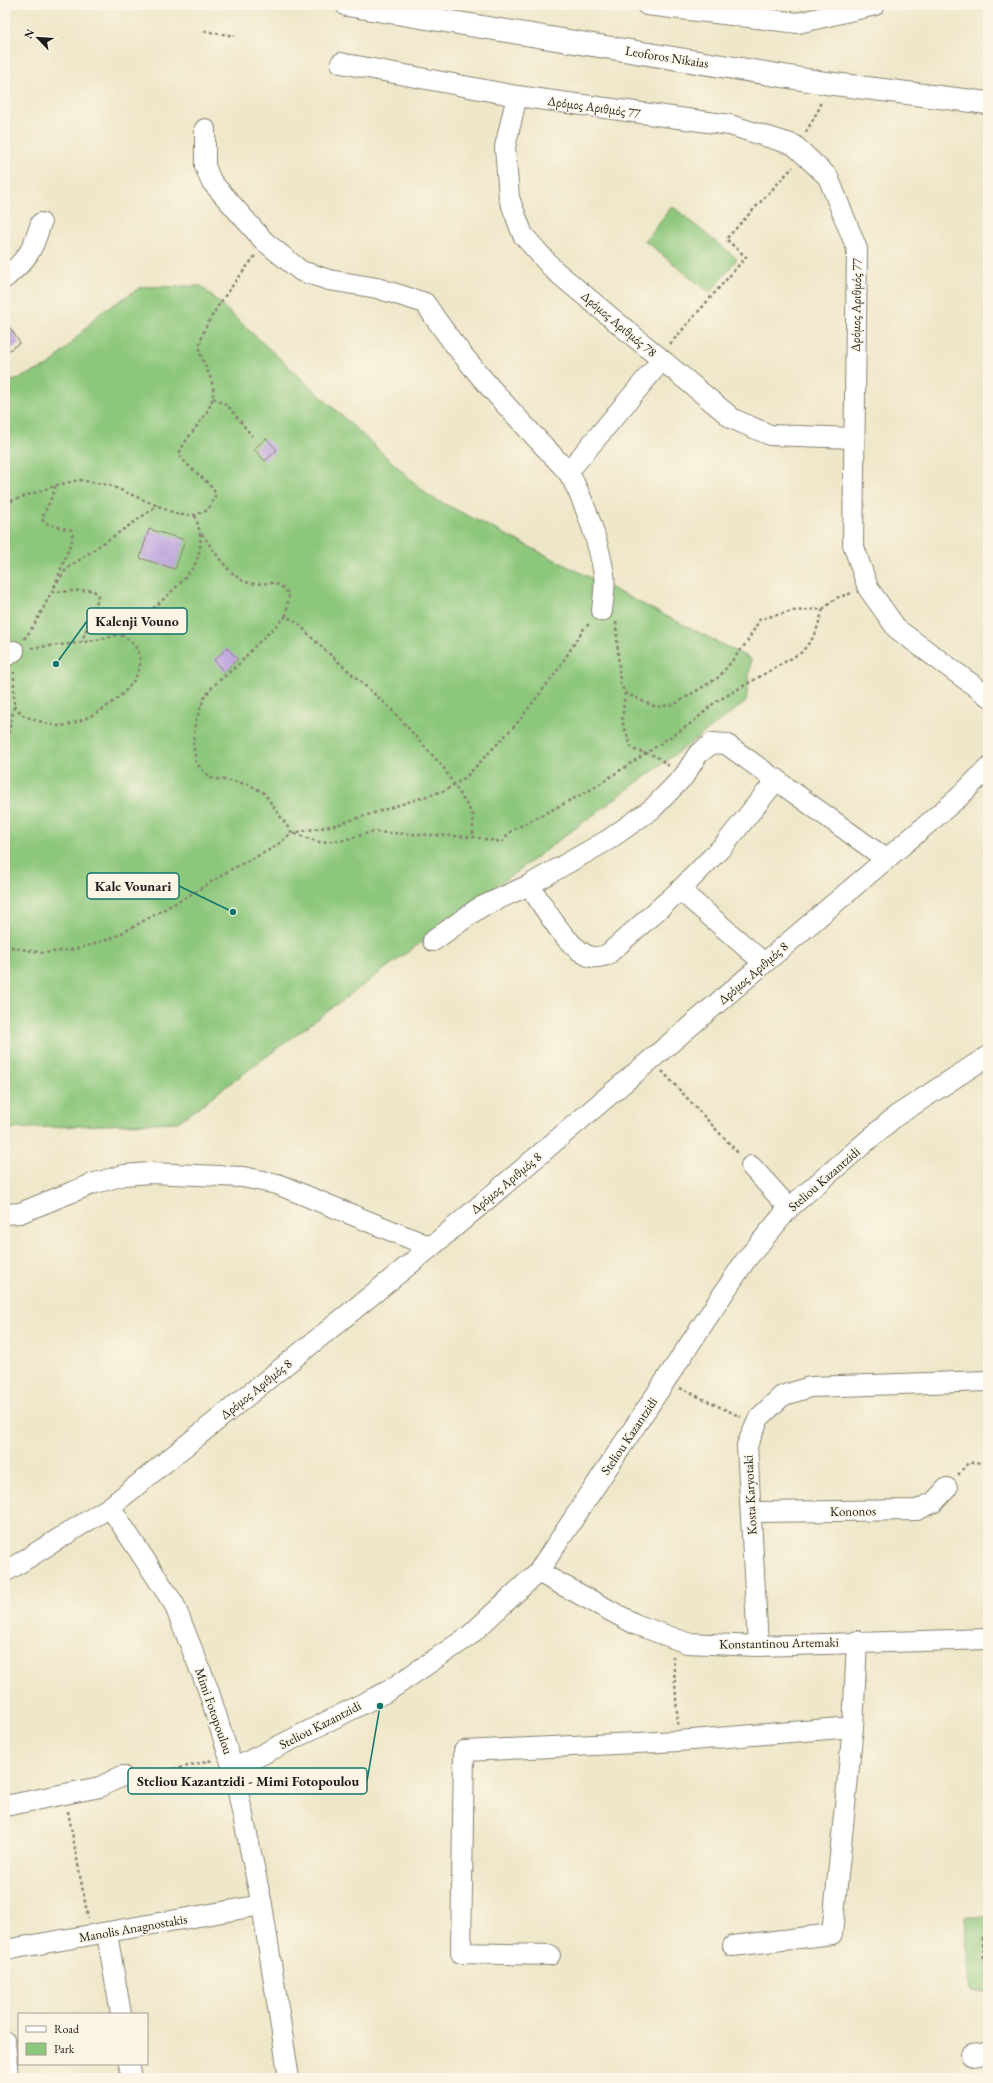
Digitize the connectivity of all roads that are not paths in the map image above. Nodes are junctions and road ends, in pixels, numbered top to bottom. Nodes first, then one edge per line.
1 (346, 5) edge
2 (647, 5) edge
3 (875, 5) edge
4 (713, 9) edge
5 (341, 63) dead end
6 (517, 96) junction
7 (988, 103) edge
8 (205, 129) dead end
9 (41, 223) dead end
10 (5, 278) edge
11 (660, 358) junction
12 (854, 438) junction
13 (568, 472) junction
14 (602, 611) road end
15 (988, 696) edge
16 (988, 768) edge
17 (777, 779) junction
18 (886, 859) junction
19 (529, 885) junction
20 (680, 890) junction
21 (433, 941) dead end
22 (764, 963) junction
23 (988, 1056) edge
24 (751, 1166) road end
25 (789, 1208) junction
26 (5, 1214) edge
27 (431, 1247) junction
28 (988, 1382) edge
29 (947, 1488) road end
30 (110, 1507) junction
31 (752, 1512) junction
32 (5, 1572) edge
33 (538, 1572) junction
34 (988, 1639) edge
35 (857, 1642) junction
36 (758, 1646) junction
37 (853, 1727) junction
38 (231, 1763) junction
39 (122, 1776) road end
40 (5, 1806) edge
41 (262, 1905) junction
42 (99, 1935) junction
43 (733, 1946) dead end
44 (5, 1950) edge
45 (550, 1955) dead end
46 (121, 2013) edge
47 (5, 2042) edge
48 (129, 2065) edge
49 (8, 2078) edge
50 (132, 2078) edge
51 (289, 2078) edge

1 - 7 main road, Leoforos Nikaias
2 - 4 street
3 - 4 street
5 - 6 street, Δρόμος Αριθμός 77
6 - 11 street, Δρόμος Αριθμός 78
6 - 12 street, Δρόμος Αριθμός 77
8 - 13 street
9 - 10 street
11 - 12 street, Δρόμος Αριθμός 78
11 - 13 street
12 - 15 street, Δρόμος Αριθμός 77
13 - 14 street
16 - 18 street, Δρόμος Αριθμός 8
17 - 18 street
17 - 19 street
17 - 20 street
18 - 22 street, Δρόμος Αριθμός 8
19 - 20 street
19 - 21 street
20 - 22 street
22 - 27 street, Δρόμος Αριθμός 8
23 - 25 street, Steliou Kazantzidi
24 - 25 street
25 - 33 street, Steliou Kazantzidi
26 - 27 street
27 - 30 street, Δρόμος Αριθμός 8
28 - 31 street, Kosta Karyotaki
29 - 31 street, Kononos
30 - 32 street, Δρόμος Αριθμός 8
30 - 38 street, Mimi Fotopoulou
31 - 36 street, Kosta Karyotaki
33 - 36 street, Konstantinou Artemaki
33 - 38 street, Steliou Kazantzidi
34 - 35 street, Konstantinou Artemaki
35 - 36 street, Konstantinou Artemaki
35 - 37 street
37 - 43 street
37 - 45 street
38 - 41 street, Mimi Fotopoulou
39 - 40 street
41 - 42 street, Manolis Anagnostakis
41 - 51 street, Mimi Fotopoulou
42 - 44 street, Manolis Anagnostakis
42 - 46 street
47 - 49 street
48 - 50 street

